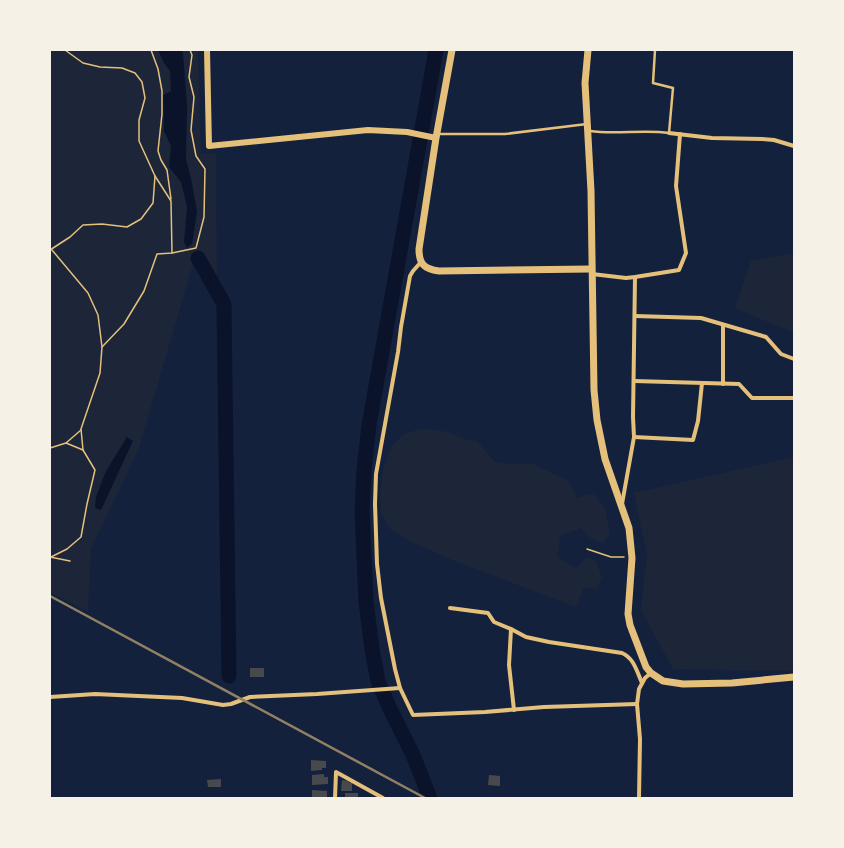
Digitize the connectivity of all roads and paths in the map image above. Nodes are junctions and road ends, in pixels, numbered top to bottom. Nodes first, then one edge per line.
1 (65, 50) edge
2 (151, 50) edge
3 (190, 50) edge
4 (207, 50) edge
5 (452, 50) edge
6 (588, 50) edge
7 (655, 50) edge
8 (588, 127) junction
9 (669, 133) junction
10 (680, 134) junction
11 (435, 136) junction
12 (794, 146) edge
13 (155, 176) junction
14 (171, 201) junction
15 (51, 250) edge
16 (172, 253) junction
17 (421, 262) junction
18 (592, 272) junction
19 (635, 277) junction
20 (635, 316) junction
21 (723, 325) junction
22 (102, 346) junction
23 (794, 360) edge
24 (634, 381) junction
25 (702, 383) junction
26 (723, 384) junction
27 (794, 398) edge
28 (81, 429) junction
29 (634, 437) junction
30 (66, 443) junction
31 (50, 448) edge
32 (83, 450) junction
33 (622, 505) junction
34 (587, 549) dead end
35 (50, 557) edge
36 (632, 558) junction
37 (70, 561) dead end
38 (450, 608) dead end
39 (512, 629) junction
40 (651, 673) junction
41 (794, 677) edge
42 (642, 683) junction
43 (400, 688) junction
44 (50, 696) edge
45 (637, 704) junction
46 (514, 710) junction
47 (335, 798) edge
48 (383, 798) edge
49 (639, 798) edge

1 - 13 path
2 - 14 path
3 - 16 path
4 - 11 street
5 - 11 main road
6 - 8 main road
7 - 9 lane
8 - 9 lane
8 - 11 lane
8 - 18 main road
9 - 10 street
10 - 12 street
10 - 19 street
11 - 17 main road
13 - 14 path
13 - 15 path
14 - 16 path
15 - 22 path
16 - 22 path
17 - 18 main road
17 - 43 street
18 - 19 street
18 - 33 main road
19 - 20 street
20 - 21 street
20 - 24 street
21 - 23 street
21 - 26 street
22 - 28 path
24 - 25 street
24 - 29 street
25 - 26 street
25 - 29 street
26 - 27 street
28 - 30 path
28 - 32 path
29 - 33 street
30 - 31 path
30 - 32 path
32 - 35 path
33 - 36 main road
34 - 36 path
35 - 37 path
36 - 40 main road
38 - 39 street
39 - 42 street
39 - 46 street
40 - 41 main road
40 - 42 street
42 - 45 street
43 - 44 street
43 - 46 street
45 - 46 street
45 - 49 street
47 - 48 street

